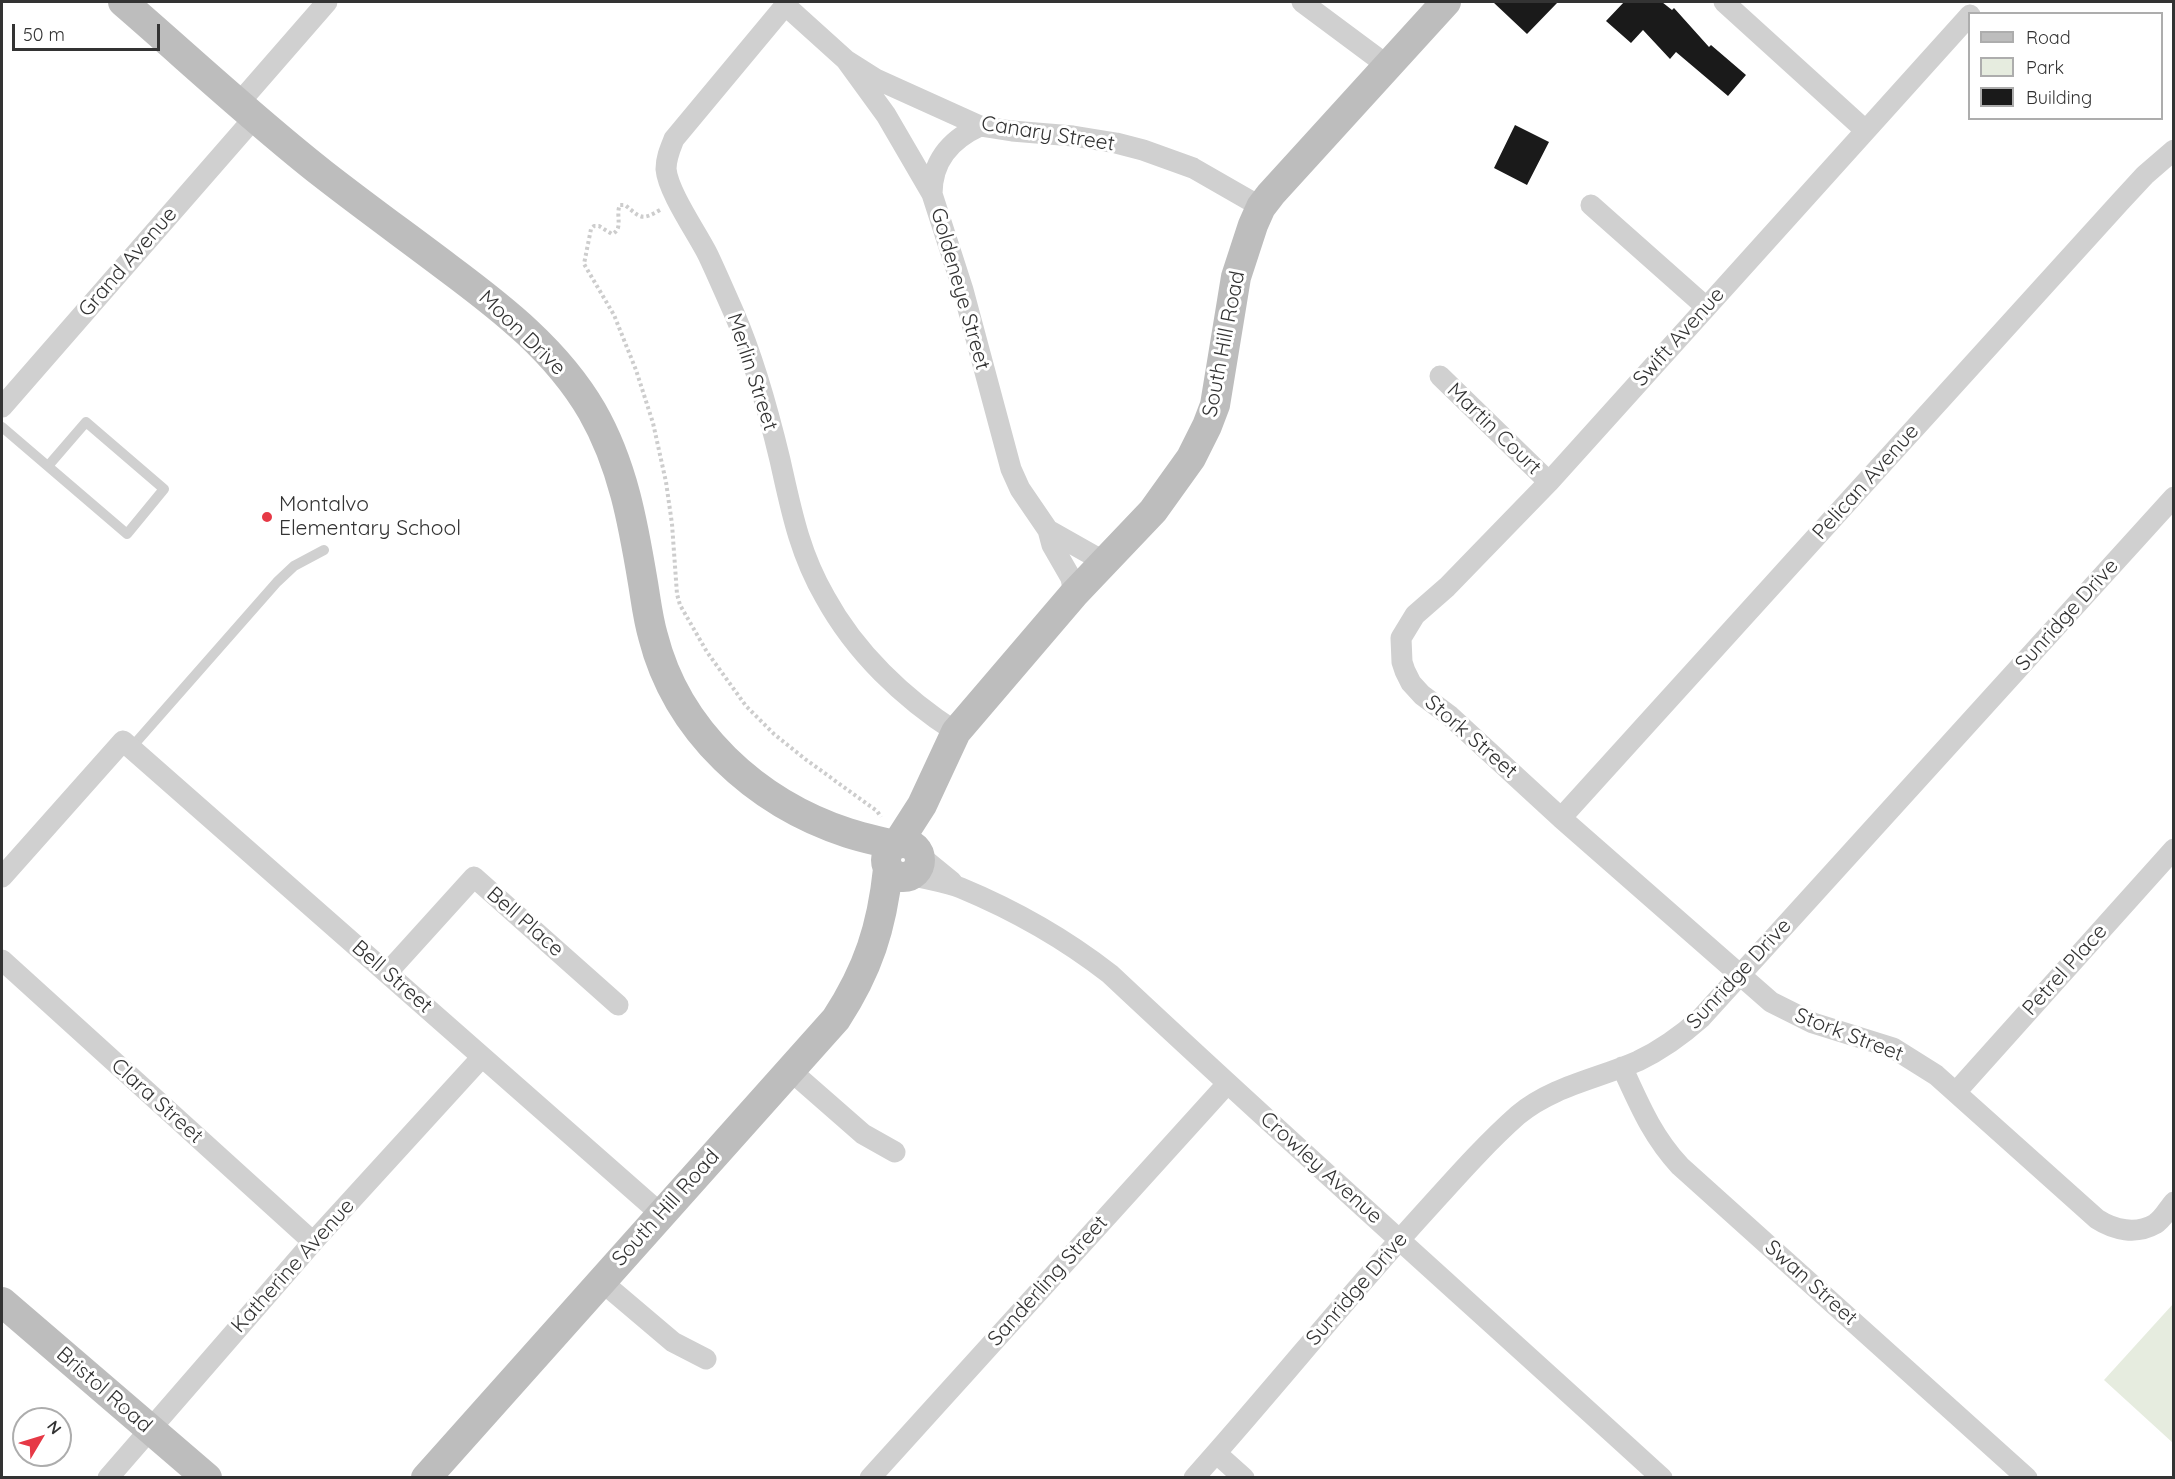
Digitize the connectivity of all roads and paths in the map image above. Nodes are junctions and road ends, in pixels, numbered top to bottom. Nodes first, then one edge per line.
1 (123, 2) edge
2 (327, 2) edge
3 (1302, 2) edge
4 (1446, 2) edge
5 (1724, 2) edge
6 (786, 3) edge
7 (1968, 16) edge
8 (846, 60) junction
9 (1388, 66) junction
10 (247, 110) junction
11 (980, 126) junction
12 (1865, 130) junction
13 (2174, 150) edge
14 (932, 194) junction
15 (678, 200) junction
16 (1591, 205) dead end
17 (1262, 207) junction
18 (1706, 307) junction
19 (1440, 376) dead end
20 (2, 407) edge
21 (2, 427) edge
22 (48, 466) junction
23 (1548, 482) junction
24 (2174, 497) edge
25 (1048, 530) junction
26 (324, 550) dead end
27 (1107, 559) junction
28 (1074, 594) junction
29 (1402, 662) joint
30 (956, 732) junction
31 (128, 744) junction
32 (1561, 818) junction
33 (2174, 849) edge
34 (901, 856) junction
35 (2, 877) edge
36 (2, 960) edge
37 (387, 973) junction
38 (1740, 976) junction
39 (618, 1005) dead end
40 (482, 1057) junction
41 (1622, 1067) junction
42 (791, 1071) junction
43 (1227, 1084) junction
44 (1956, 1092) junction
45 (895, 1152) dead end
46 (2174, 1202) edge
47 (661, 1214) junction
48 (1400, 1239) junction
49 (313, 1242) junction
50 (601, 1281) junction
51 (2, 1302) edge
52 (706, 1359) dead end
53 (149, 1428) junction
54 (1216, 1453) junction
55 (430, 1476) edge
56 (108, 1478) edge
57 (207, 1478) edge
58 (870, 1478) edge
59 (1194, 1478) edge
60 (1244, 1478) edge
61 (1662, 1478) edge
62 (2026, 1478) edge

1 - 10 street, Moon Drive
2 - 10 street, Grand Avenue
3 - 9 street
4 - 9 street, South Hill Road
5 - 12 street
6 - 8 street, Canary Street
6 - 15 street, Merlin Street
7 - 12 street, Swift Avenue
8 - 11 street, Canary Street
8 - 14 street, Goldeneye Street
9 - 17 street, South Hill Road
10 - 20 street, Grand Avenue
10 - 34 street, Moon Drive
11 - 14 street
11 - 17 street, Canary Street
12 - 18 street, Swift Avenue
13 - 32 street, Pelican Avenue
14 - 25 street, Goldeneye Street
15 - 30 street, Merlin Street
15 - 34 path
16 - 18 street
17 - 27 street, South Hill Road
18 - 23 street, Swift Avenue
19 - 23 street, Martin Court
21 - 22 lane
22 - 22 lane
23 - 29 street, Swift Avenue
24 - 38 street, Sunridge Drive
25 - 27 street, Goldeneye Street
25 - 28 street, Goldeneye Street
26 - 31 lane
27 - 28 street, South Hill Road
28 - 30 street, South Hill Road
29 - 32 street, Stork Street
30 - 34 street, South Hill Road
31 - 35 street
31 - 37 street, Bell Street
32 - 38 street, Stork Street
33 - 44 street, Petrel Place
34 - 42 street, South Hill Road
34 - 43 street, Crowley Avenue
36 - 49 street, Clara Street
37 - 39 street, Bell Place
37 - 40 street, Bell Street
38 - 41 street, Sunridge Drive
38 - 44 street, Stork Street
40 - 47 street, Bell Street
40 - 49 street, Katherine Avenue
41 - 48 street, Sunridge Drive
41 - 62 street, Swan Street
42 - 45 street
42 - 47 street, South Hill Road
43 - 48 street, Crowley Avenue
43 - 58 street, Sanderling Street
44 - 46 street, Stork Street
47 - 50 street, South Hill Road
48 - 54 street, Sunridge Drive
48 - 61 street, Crowley Avenue
49 - 53 street, Katherine Avenue
50 - 52 street
50 - 55 street, South Hill Road
51 - 53 street, Bristol Road
53 - 56 street, Katherine Avenue
53 - 57 street, Bristol Road
54 - 59 street, Sunridge Drive
54 - 60 street

